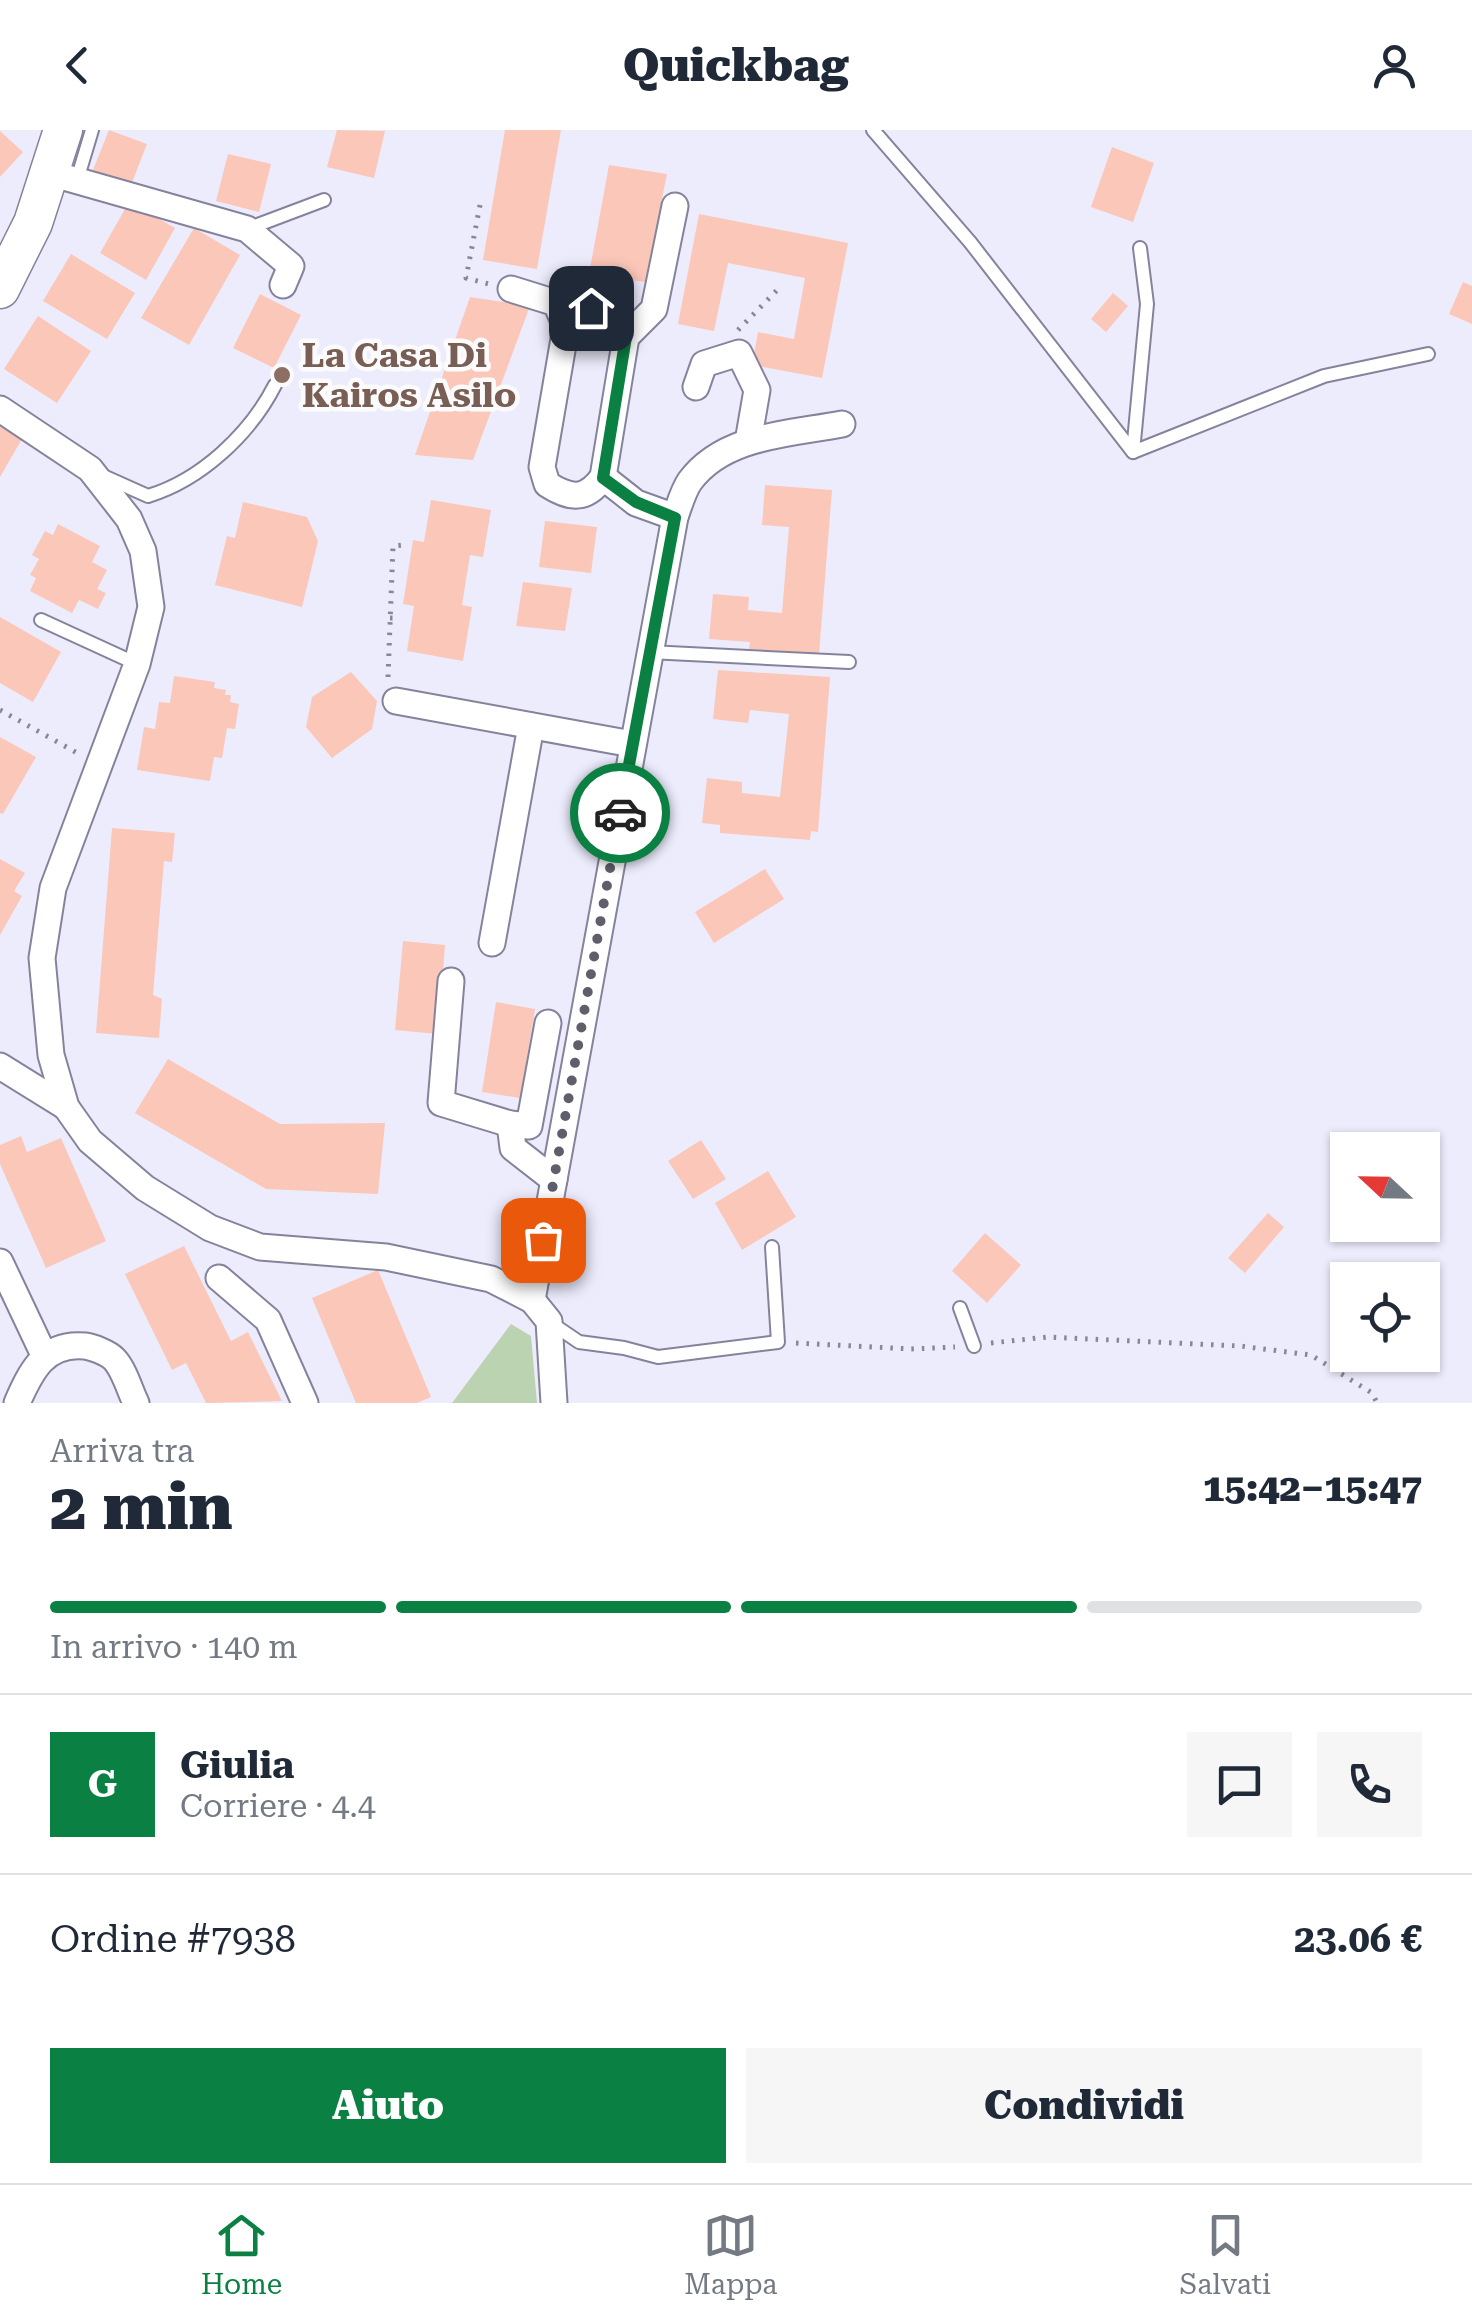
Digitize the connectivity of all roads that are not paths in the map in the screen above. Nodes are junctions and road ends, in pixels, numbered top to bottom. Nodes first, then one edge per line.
1 (63, 130) edge
2 (92, 130) edge
3 (874, 130) edge
4 (63, 177) junction
5 (324, 200) dead end
6 (675, 206) dead end
7 (247, 229) junction
8 (1140, 248) dead end
9 (283, 285) dead end
10 (0, 289) edge
11 (511, 289) road end
12 (566, 327) junction
13 (626, 337) junction
14 (1428, 354) dead end
15 (275, 385) dead end
16 (696, 387) dead end
17 (0, 409) edge
18 (842, 424) dead end
19 (748, 442) junction
20 (1133, 452) junction
21 (90, 470) junction
22 (603, 478) junction
23 (675, 518) junction
24 (41, 620) dead end
25 (649, 652) junction
26 (849, 662) dead end
27 (138, 664) junction
28 (396, 701) road end
29 (531, 726) junction
30 (632, 744) junction
31 (492, 943) dead end
32 (451, 981) dead end
33 (548, 1023) dead end
34 (0, 1066) edge
35 (66, 1108) junction
36 (510, 1124) junction
37 (554, 1180) junction
38 (772, 1247) dead end
39 (0, 1262) edge
40 (219, 1278) dead end
41 (532, 1300) junction
42 (960, 1308) dead end
43 (549, 1321) junction
44 (974, 1346) road end
45 (44, 1355) junction
46 (17, 1403) edge
47 (136, 1403) edge
48 (304, 1403) edge
49 (554, 1403) edge

1 - 4 main road
2 - 4 lane
3 - 20 lane
4 - 7 street
4 - 10 main road
5 - 7 lane
6 - 13 street
7 - 9 street
8 - 20 lane
11 - 12 street
12 - 13 street
12 - 22 street
13 - 22 street
14 - 20 lane
15 - 21 lane
16 - 19 street
17 - 21 street
18 - 19 street
19 - 23 street
21 - 27 street
22 - 23 street
23 - 25 street
24 - 27 lane
25 - 26 lane
25 - 30 street
27 - 35 street
28 - 29 street
29 - 30 street
29 - 31 street
30 - 37 street
32 - 36 street
33 - 36 street
34 - 35 street
35 - 41 street
36 - 37 street
37 - 41 street
38 - 43 lane
39 - 45 street
40 - 48 street
41 - 43 street
42 - 44 lane
43 - 49 street
45 - 46 street
45 - 47 street

